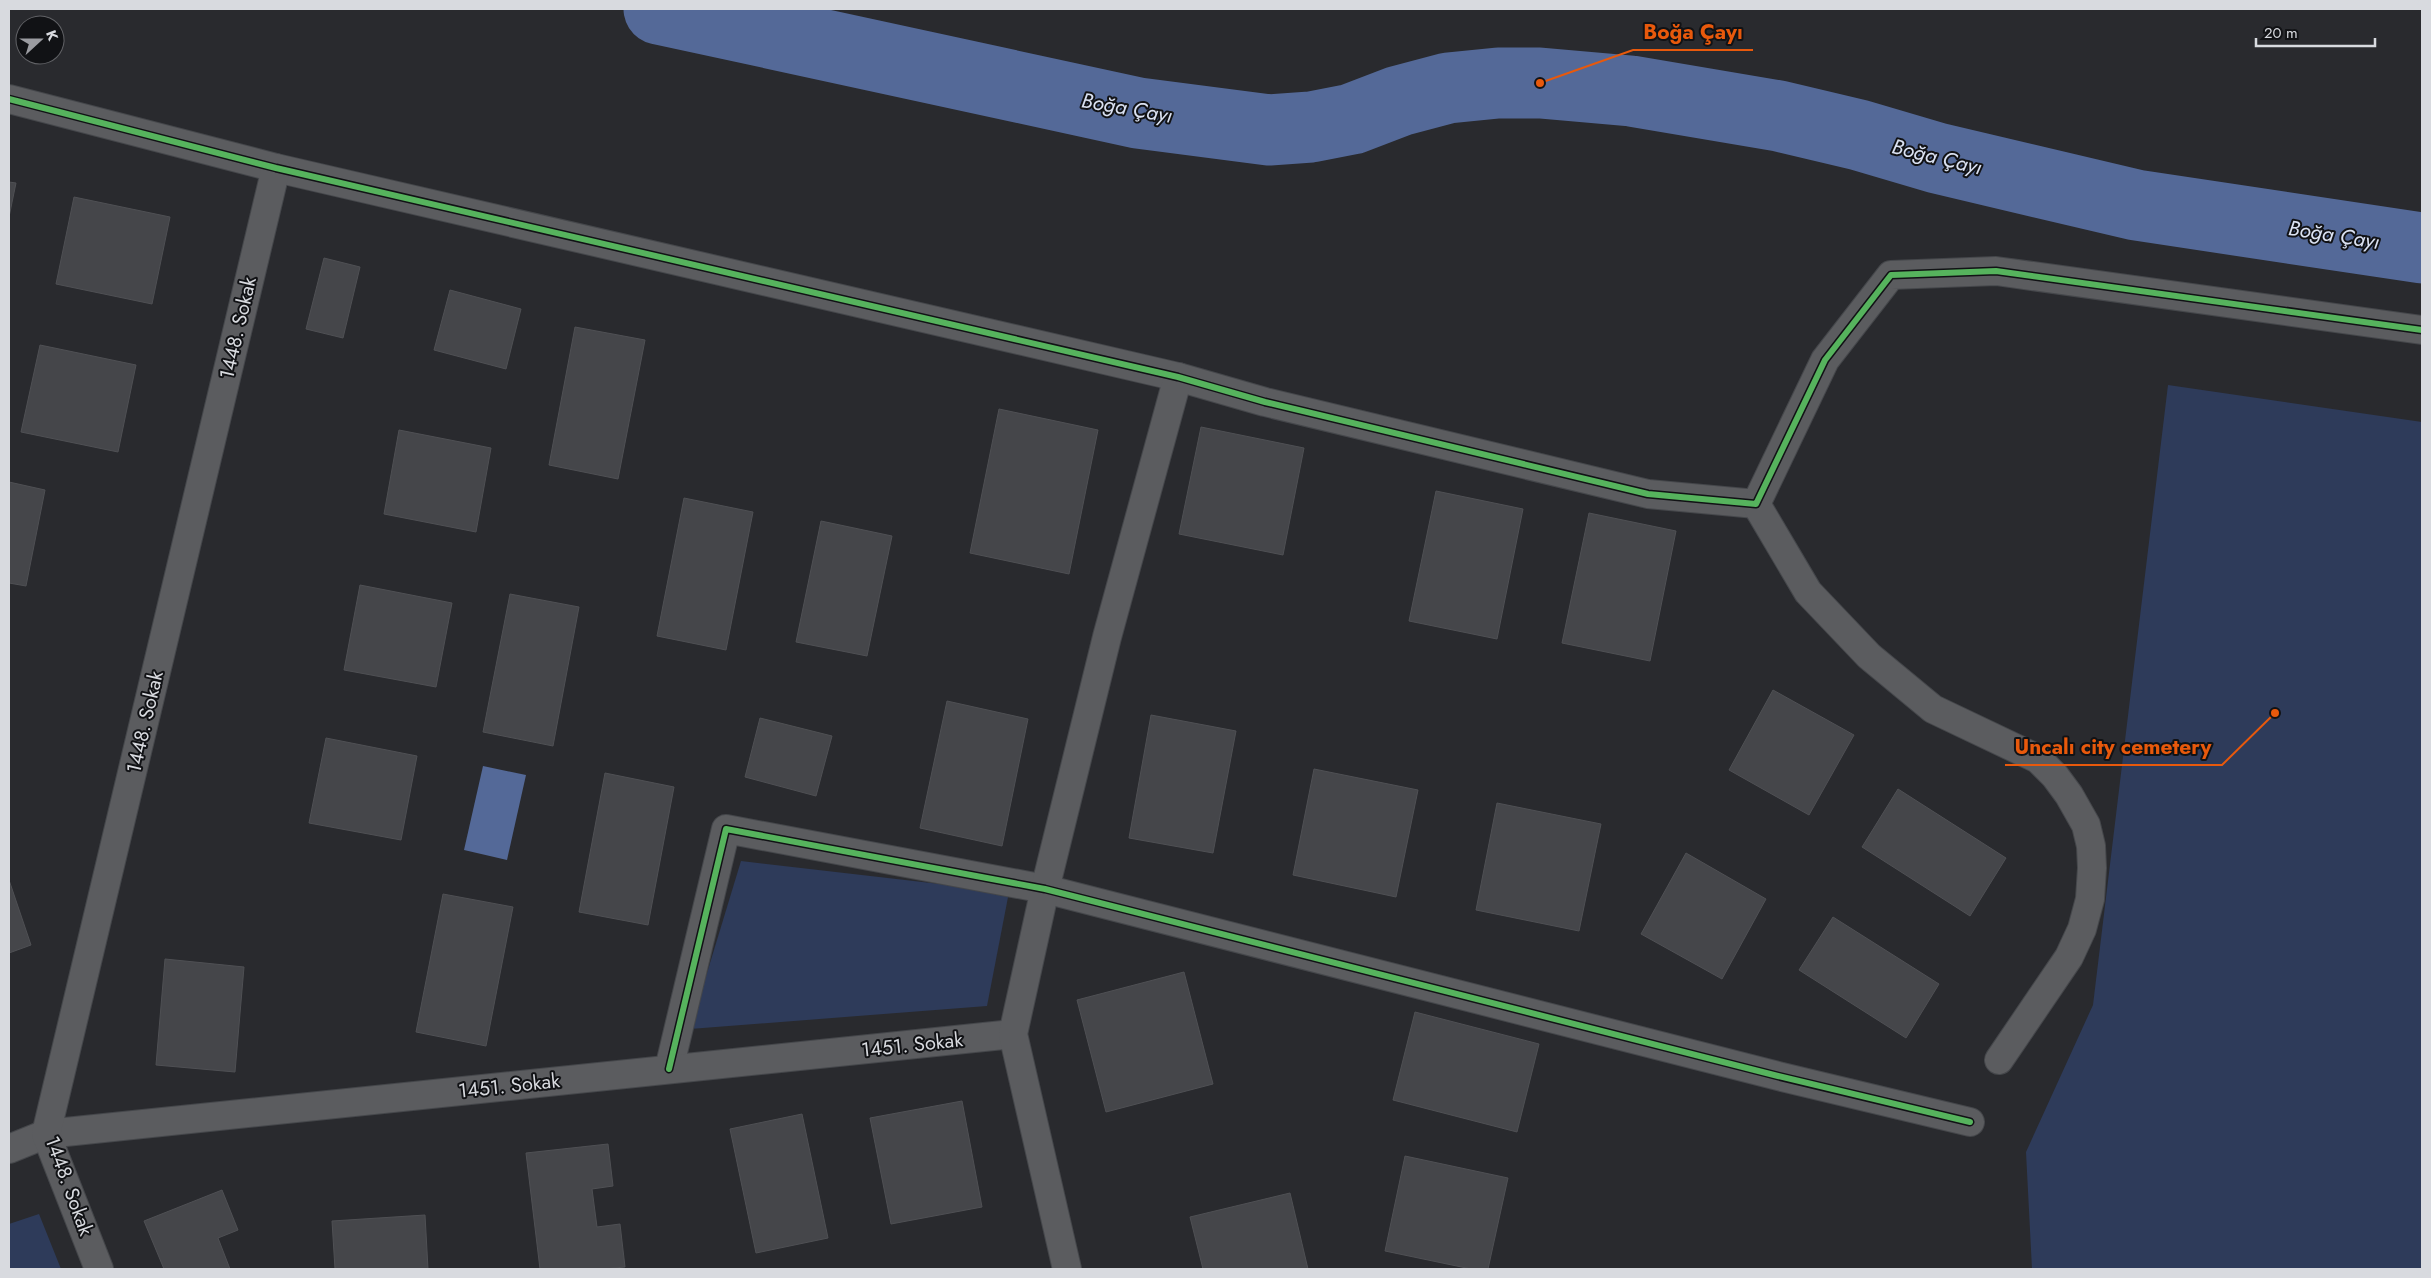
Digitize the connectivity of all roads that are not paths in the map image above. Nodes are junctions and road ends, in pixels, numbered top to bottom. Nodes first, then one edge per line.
1 (9, 99) edge
2 (276, 168) junction
3 (2422, 330) edge
4 (1178, 377) junction
5 (1756, 504) junction
6 (1045, 889) junction
7 (1013, 1034) junction
8 (1999, 1060) dead end
9 (669, 1069) junction
10 (1970, 1122) dead end
11 (46, 1134) junction
12 (9, 1149) edge
13 (99, 1269) edge
14 (1067, 1269) edge

1 - 2 street
2 - 4 street
2 - 11 street, 1448. Sokak
3 - 5 street
4 - 5 street
4 - 6 street
5 - 8 street
6 - 7 street
6 - 9 street
6 - 10 street
7 - 9 street, 1451. Sokak
7 - 14 street
9 - 11 street, 1451. Sokak
11 - 12 street, 1451. Sokak
11 - 13 street, 1448. Sokak

